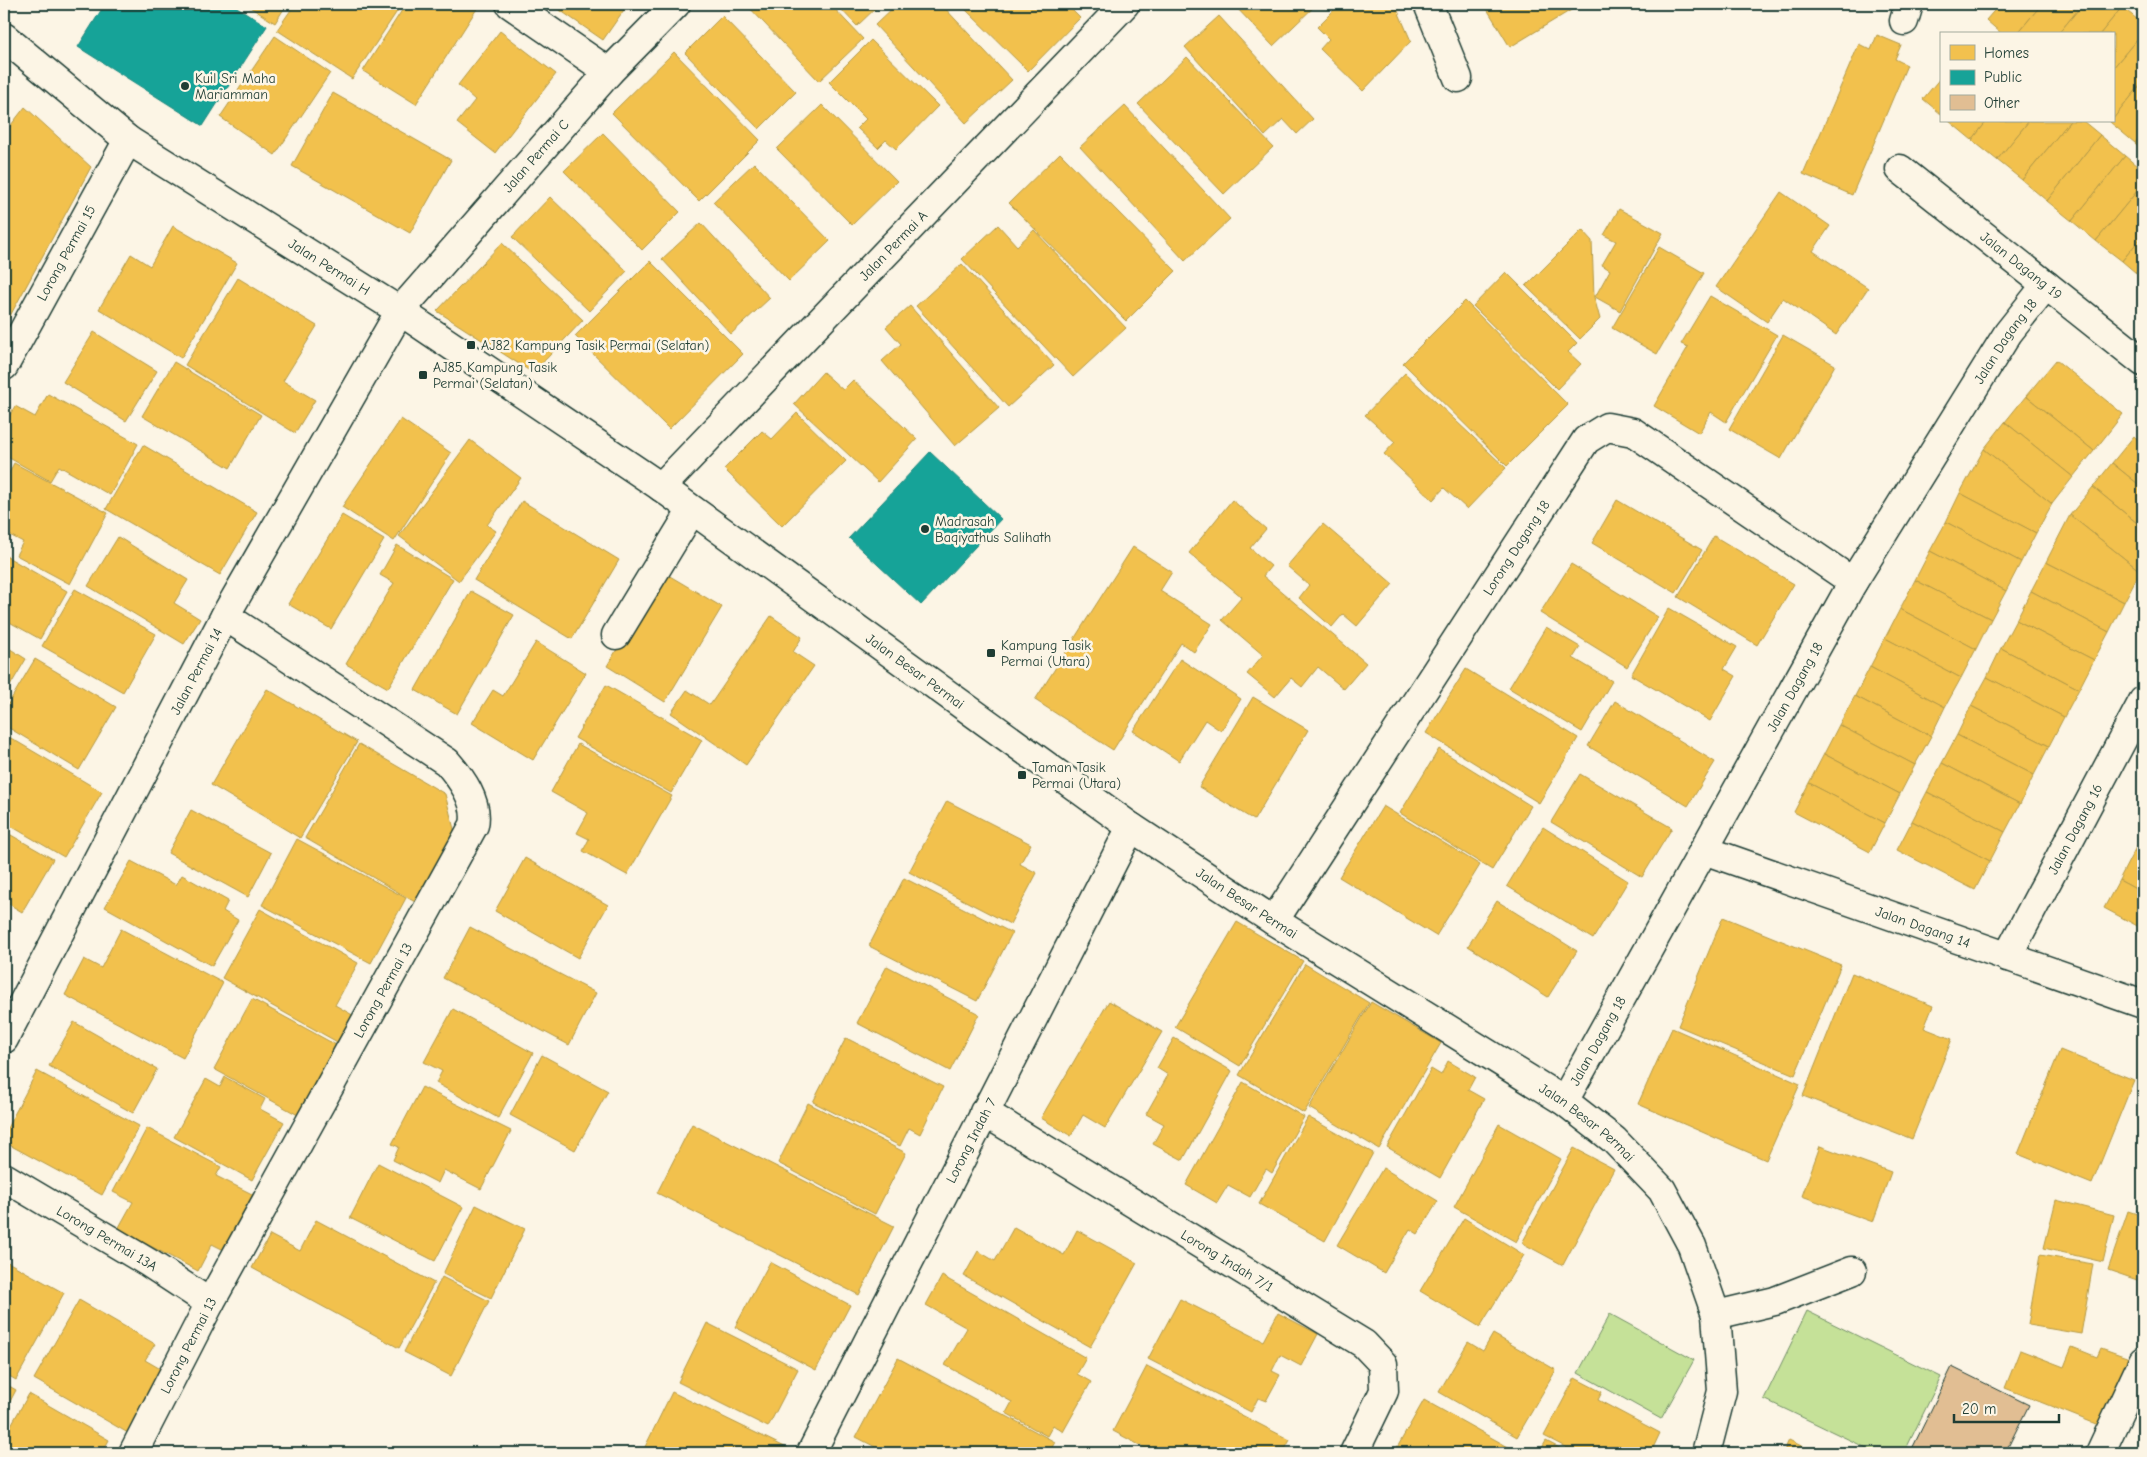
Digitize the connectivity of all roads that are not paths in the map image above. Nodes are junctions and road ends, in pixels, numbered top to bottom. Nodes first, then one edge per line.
1 (510, 4) edge
2 (676, 4) edge
3 (1124, 4) edge
4 (1428, 4) edge
5 (4, 37) edge
6 (609, 72) junction
7 (1458, 78) dead end
8 (128, 140) junction
9 (1900, 169) dead end
10 (2046, 285) junction
11 (400, 311) junction
12 (2143, 362) edge
13 (4, 366) edge
14 (661, 488) junction
15 (692, 510) junction
16 (1854, 582) junction
17 (225, 616) junction
18 (616, 634) dead end
19 (2143, 701) edge
20 (1131, 827) junction
21 (1704, 850) junction
22 (1274, 921) junction
23 (2006, 957) junction
24 (2143, 1004) edge
25 (4, 1039) edge
26 (1564, 1101) junction
27 (984, 1112) junction
28 (4, 1177) edge
29 (1852, 1270) dead end
30 (210, 1303) junction
31 (1716, 1315) junction
32 (2143, 1362) edge
33 (133, 1453) edge
34 (811, 1453) edge
35 (1354, 1453) edge
36 (1706, 1453) edge
37 (2100, 1453) edge

1 - 6 street
2 - 6 street, Jalan Permai C
3 - 14 street, Jalan Permai A
4 - 7 street
5 - 8 street, Jalan Permai H
6 - 11 street, Jalan Permai C
8 - 11 street, Jalan Permai H
8 - 13 street, Lorong Permai 15
9 - 10 street, Jalan Dagang 19
10 - 12 street, Jalan Dagang 19
10 - 16 street, Jalan Dagang 18
11 - 14 street, Jalan Permai H
11 - 17 street, Jalan Permai 14
14 - 15 street, Jalan Besar Permai
15 - 18 street
15 - 20 street, Jalan Besar Permai
16 - 21 street, Jalan Dagang 18
16 - 22 street, Lorong Dagang 18
17 - 25 street, Jalan Permai 14
17 - 30 street, Lorong Permai 13
19 - 23 street, Jalan Dagang 16
20 - 22 street, Jalan Besar Permai
20 - 27 street, Lorong Indah 7
21 - 23 street, Jalan Dagang 14
21 - 26 street, Jalan Dagang 18
22 - 26 street, Jalan Besar Permai
23 - 24 street, Jalan Dagang 14
26 - 31 street, Jalan Besar Permai
27 - 34 street, Lorong Indah 7
27 - 35 street, Lorong Indah 7/1
28 - 30 street, Lorong Permai 13A
29 - 31 street
30 - 33 street, Lorong Permai 13
31 - 36 street, Jalan Besar Permai
32 - 37 street

